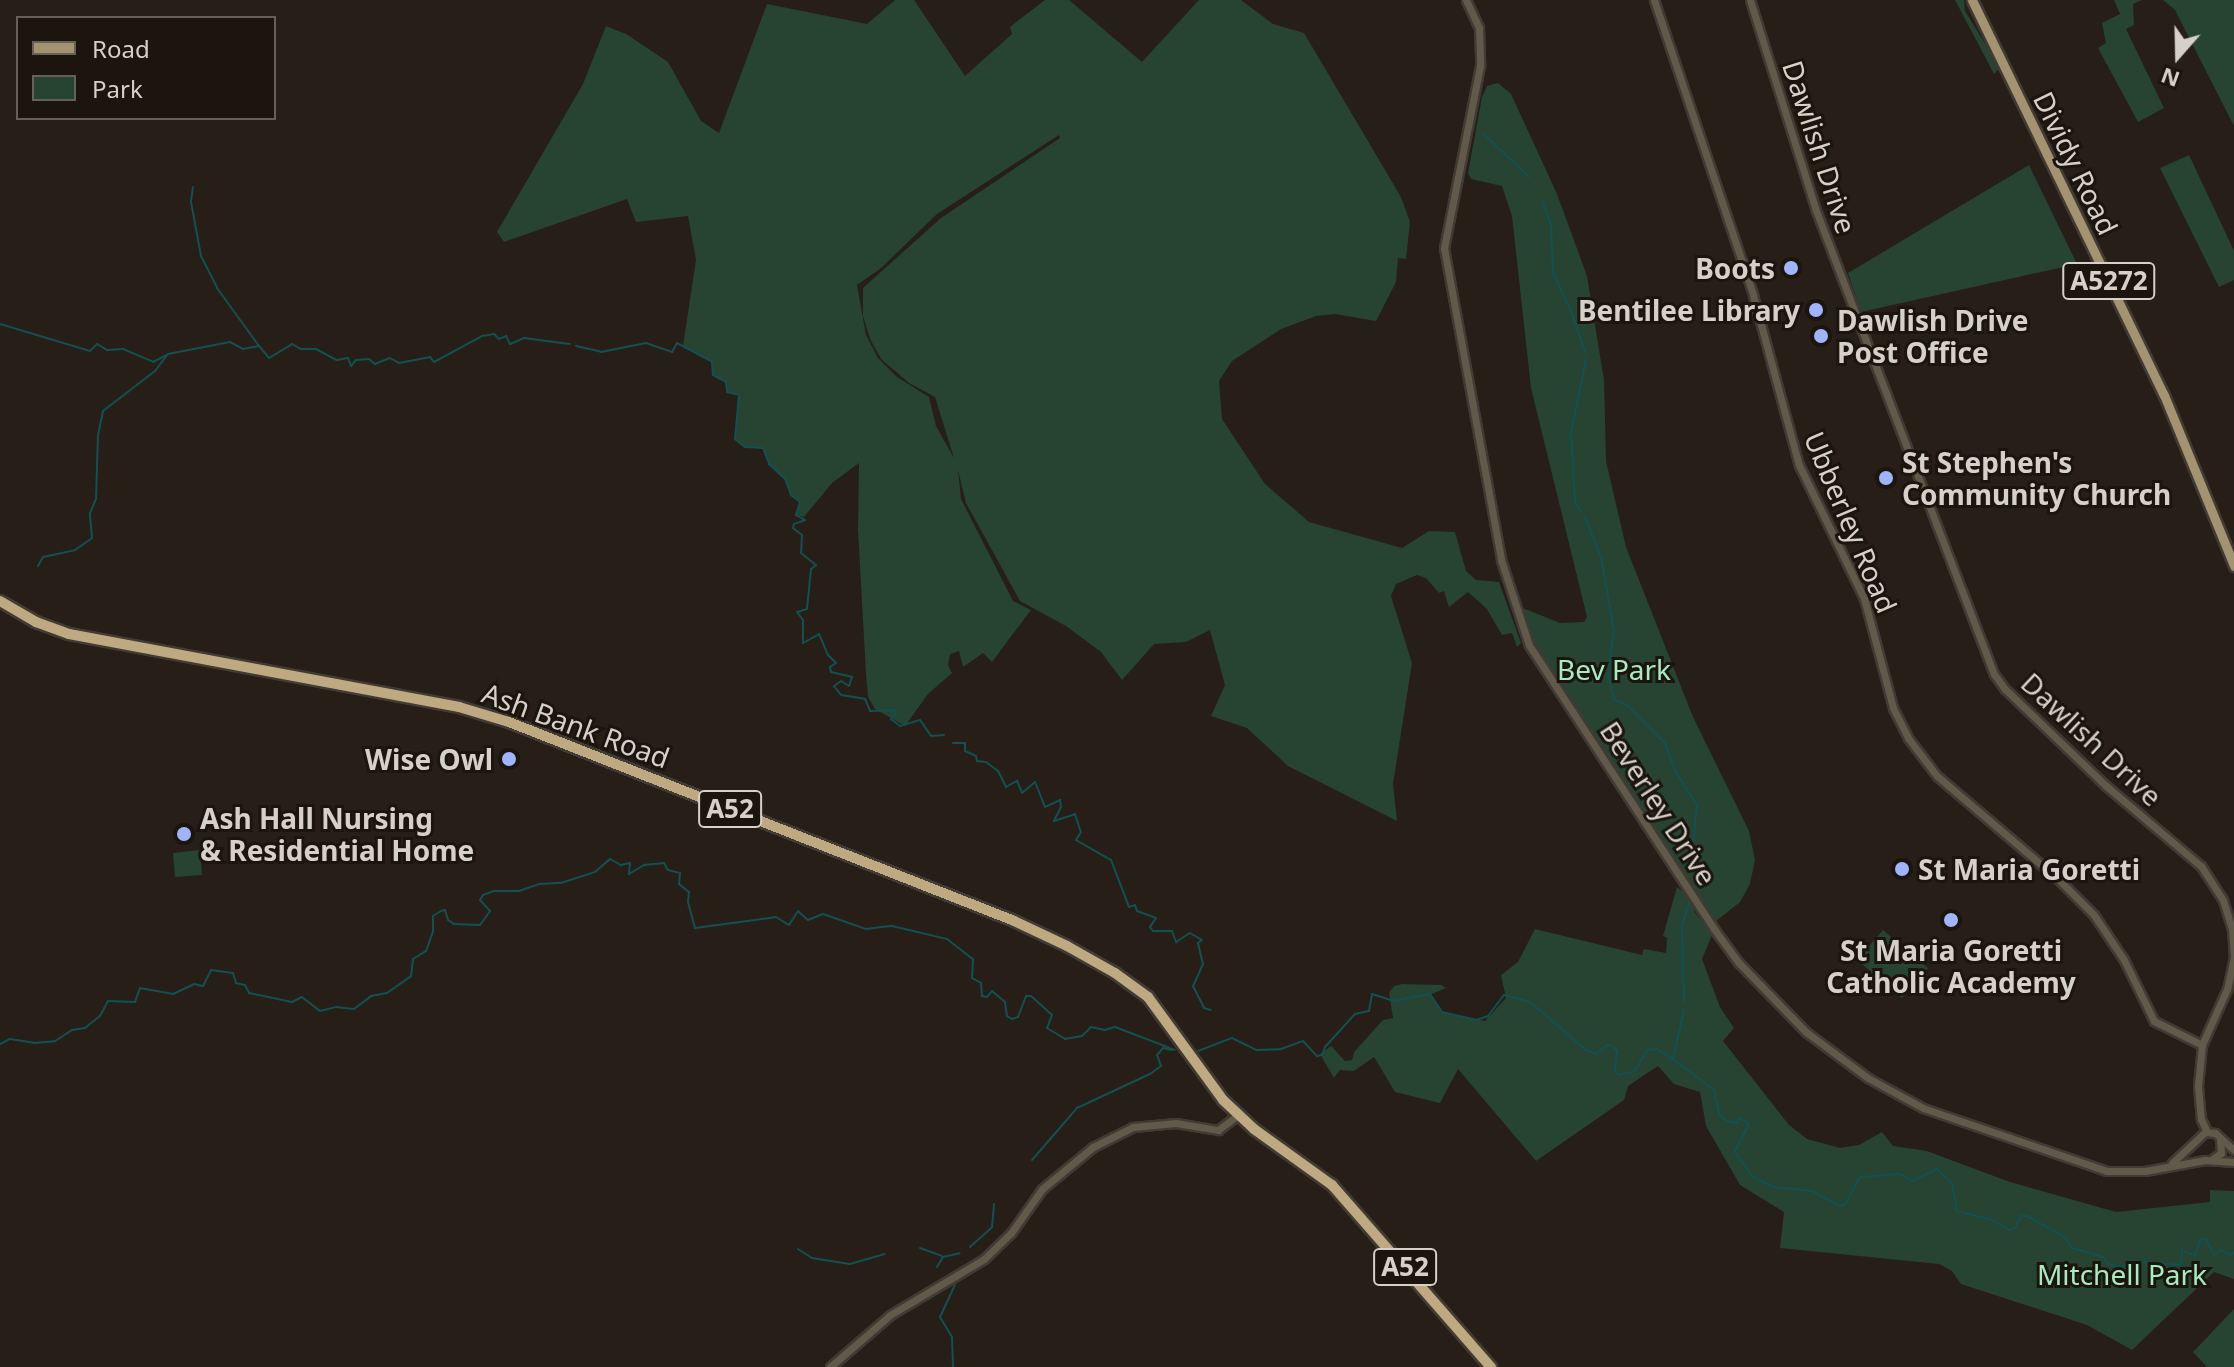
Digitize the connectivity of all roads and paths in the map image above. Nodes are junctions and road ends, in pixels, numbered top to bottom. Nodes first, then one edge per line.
1 (1466, 0) edge
2 (1654, 0) edge
3 (1750, 0) edge
4 (1972, 0) edge
5 (2234, 566) edge
6 (0, 601) edge
7 (2202, 1045) junction
8 (1238, 1115) junction
9 (2207, 1132) junction
10 (2220, 1137) junction
11 (2195, 1142) junction
12 (2234, 1150) edge
13 (2207, 1160) junction
14 (2234, 1162) edge
15 (2170, 1164) junction
16 (830, 1367) edge
17 (1491, 1367) edge

1 - 15 street, Beverley Drive
2 - 7 street, Ubberley Road
3 - 7 street, Dawlish Drive
4 - 5 main road, Dividy Road / A5272
6 - 8 highway, Ash Bank Road / A52
7 - 9 street, Dawlish Drive
8 - 16 street
8 - 17 highway, Ash Bank Road / A52
9 - 10 street
9 - 11 street
10 - 12 street
10 - 13 street
11 - 13 street
11 - 15 street
13 - 14 street, Beverley Drive
13 - 15 street, Beverley Drive

